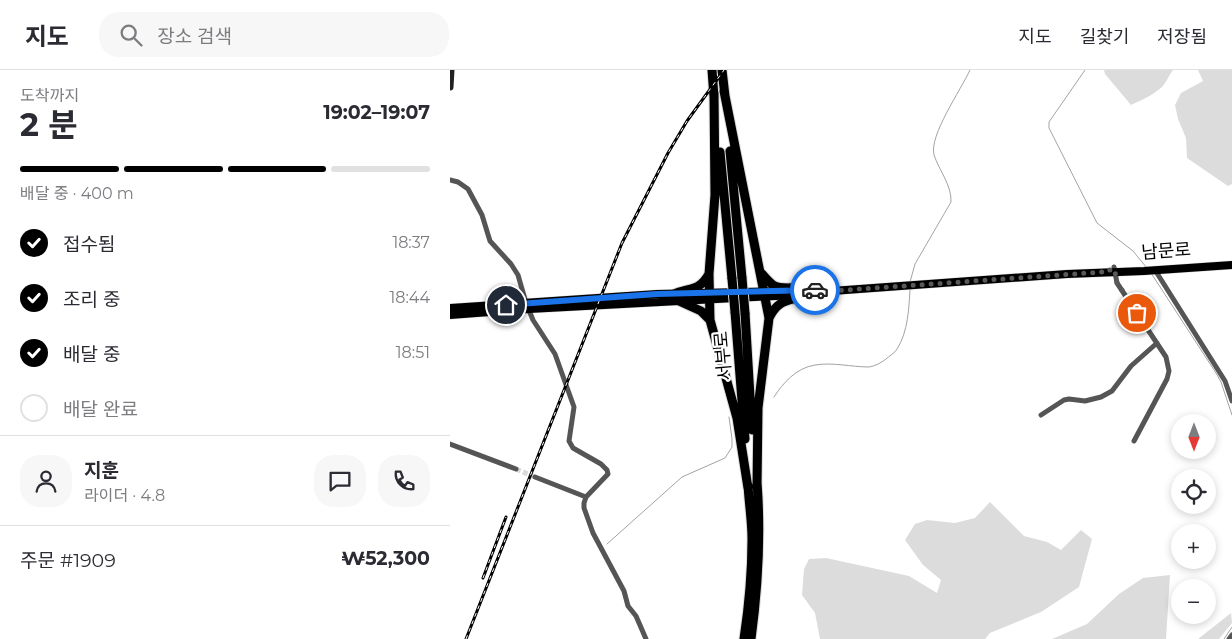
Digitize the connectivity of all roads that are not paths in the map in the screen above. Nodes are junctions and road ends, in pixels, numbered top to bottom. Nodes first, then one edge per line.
1 (451, 70) edge
2 (712, 70) edge
3 (722, 70) edge
4 (450, 87) edge
5 (724, 91) junction
6 (714, 93) junction
7 (450, 180) edge
8 (1232, 263) edge
9 (1149, 269) junction
10 (1115, 270) junction
11 (761, 273) junction
12 (709, 274) junction
13 (737, 279) junction
14 (806, 292) junction
15 (764, 294) junction
16 (709, 296) junction
17 (676, 298) junction
18 (527, 306) junction
19 (450, 308) edge
20 (450, 315) edge
21 (769, 318) junction
22 (710, 320) junction
23 (1157, 343) junction
24 (1232, 401) edge
25 (1041, 415) dead end
26 (1134, 441) dead end
27 (450, 444) edge
28 (516, 469) tunnel mouth
29 (535, 477) tunnel mouth
30 (753, 488) junction
31 (586, 497) junction
32 (1232, 636) edge
33 (646, 639) edge
34 (744, 639) edge
35 (750, 639) edge
36 (1229, 639) edge

1 - 4 street
2 - 6 highway, 서부로
3 - 5 highway, 서부로
5 - 11 highway
5 - 13 highway, 서부로
6 - 12 highway
6 - 13 highway, 서부로
7 - 18 street
8 - 9 main road, 남문로
9 - 10 main road, 남문로
9 - 24 street
10 - 14 main road, 남문로
10 - 23 street
11 - 14 highway
11 - 15 highway
12 - 16 highway
12 - 17 highway
13 - 30 highway, 서부로, bridge
14 - 15 main road, 남문로
14 - 21 highway
15 - 16 main road, 남문로
15 - 21 highway
16 - 17 main road, 남문로
16 - 22 highway
17 - 18 main road, 남문로
17 - 22 highway
18 - 19 main road, 남문로
18 - 20 main road, 남문로
18 - 31 street
21 - 30 highway
22 - 30 highway
23 - 25 street
23 - 26 street
27 - 28 street
29 - 31 street
30 - 34 highway, 서부로
30 - 35 highway, 서부로
31 - 33 street
32 - 36 street

